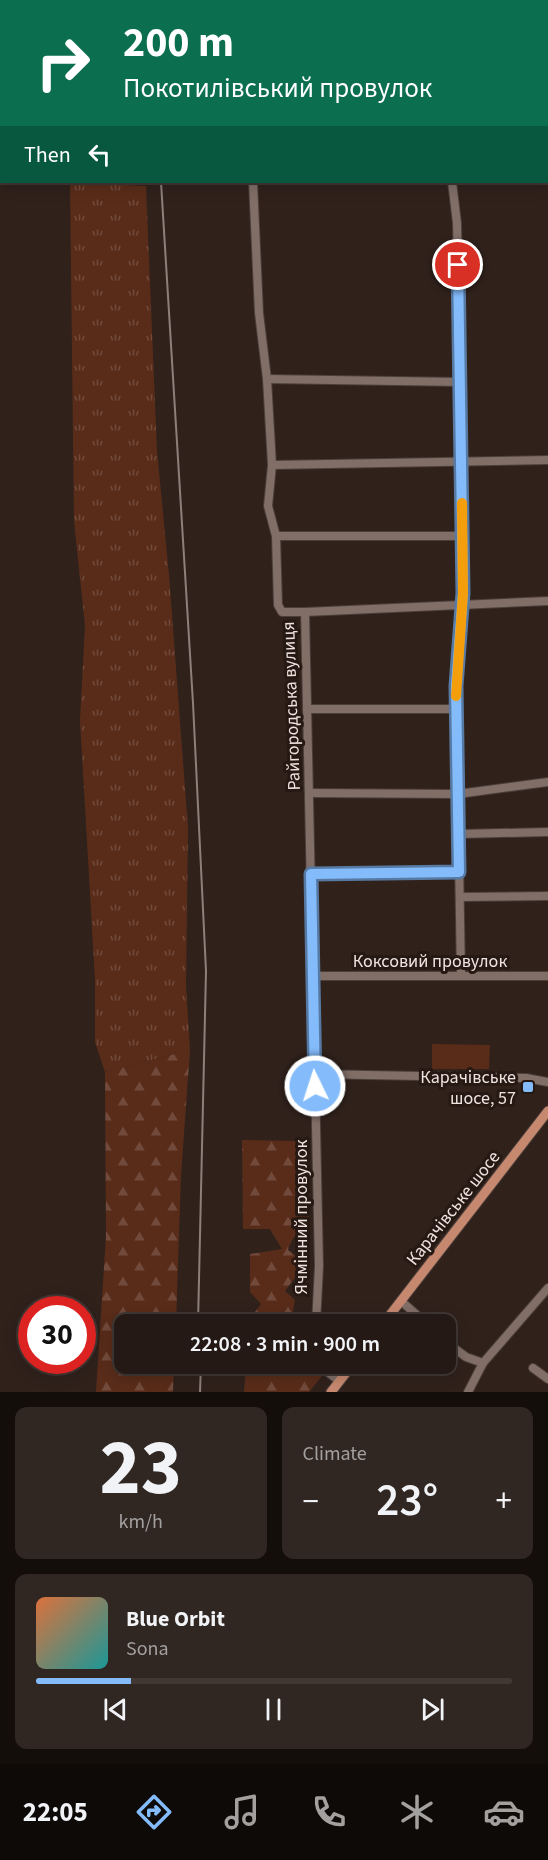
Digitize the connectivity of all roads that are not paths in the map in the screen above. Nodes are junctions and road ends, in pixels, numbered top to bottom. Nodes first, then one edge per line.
1 (254, 183) edge
2 (452, 183) edge
3 (267, 379) junction
4 (460, 382) junction
5 (548, 460) edge
6 (462, 462) junction
7 (272, 465) junction
8 (276, 536) junction
9 (462, 536) junction
10 (548, 601) edge
11 (462, 606) junction
12 (304, 612) junction
13 (307, 709) junction
14 (457, 709) junction
15 (548, 782) edge
16 (309, 793) junction
17 (458, 794) junction
18 (548, 832) edge
19 (459, 834) junction
20 (459, 872) junction
21 (311, 874) junction
22 (548, 896) edge
23 (460, 897) junction
24 (313, 976) junction
25 (461, 976) junction
26 (548, 976) edge
27 (315, 1074) junction
28 (548, 1082) edge
29 (548, 1111) edge
30 (548, 1288) edge
31 (401, 1301) junction
32 (317, 1314) edge
33 (391, 1314) edge
34 (416, 1314) edge
35 (456, 1350) edge
36 (483, 1363) junction
37 (533, 1368) dead end
38 (329, 1374) edge
39 (345, 1374) edge
40 (548, 1379) edge
41 (339, 1381) junction
42 (331, 1392) edge
43 (468, 1392) edge

1 - 3 street, Райгородська вулиця
2 - 4 street
3 - 4 street
3 - 7 street, Райгородська вулиця
4 - 6 street
5 - 6 street
6 - 7 street
6 - 9 street
7 - 8 street, Райгородська вулиця
8 - 9 street
8 - 12 street, Райгородська вулиця
9 - 11 street
10 - 11 street
11 - 12 street
11 - 14 street
12 - 13 street, Райгородська вулиця
13 - 14 street
13 - 16 street, Райгородська вулиця
14 - 17 street
15 - 17 street
16 - 17 street
16 - 21 street, Райгородська вулиця
17 - 19 street
18 - 19 street
19 - 20 street
20 - 21 street
20 - 23 street
21 - 24 street, Райгородська вулиця
22 - 23 street
23 - 25 street
24 - 25 street, Коксовий провулок
24 - 27 street, Райгородська вулиця
25 - 26 street, Коксовий провулок
27 - 28 street
27 - 32 street, Ячмінний провулок
29 - 31 main road, Карачівське шосе
30 - 36 street
31 - 33 main road, Карачівське шосе
31 - 34 street
35 - 36 street
36 - 43 street
37 - 40 street
38 - 41 street
39 - 41 main road
41 - 42 main road

